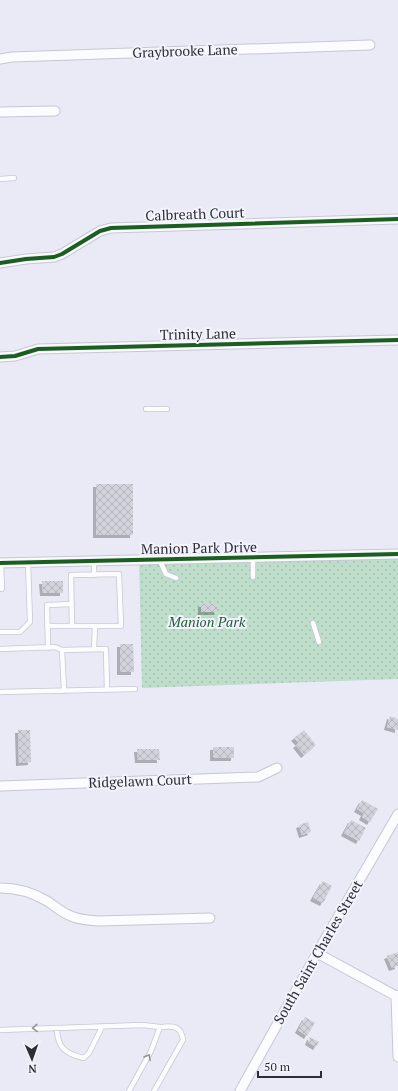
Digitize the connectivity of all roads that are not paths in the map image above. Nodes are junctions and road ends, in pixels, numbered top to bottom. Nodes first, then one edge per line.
1 (370, 45) dead end
2 (0, 59) edge
3 (55, 111) dead end
4 (0, 112) edge
5 (14, 178) dead end
6 (0, 179) edge
7 (398, 219) edge
8 (0, 263) edge
9 (398, 340) edge
10 (0, 357) edge
11 (146, 409) dead end
12 (167, 409) dead end
13 (398, 554) edge
14 (253, 557) junction
15 (159, 559) junction
16 (94, 561) junction
17 (28, 562) junction
18 (1, 563) edge
19 (94, 575) junction
20 (253, 577) dead end
21 (176, 578) dead end
22 (2, 589) dead end
23 (72, 604) junction
24 (313, 623) dead end
25 (47, 626) junction
26 (72, 626) junction
27 (94, 626) junction
28 (0, 632) edge
29 (319, 642) dead end
30 (48, 648) junction
31 (0, 649) edge
32 (94, 649) junction
33 (62, 650) junction
34 (135, 689) dead end
35 (107, 690) junction
36 (64, 691) junction
37 (0, 692) edge
38 (277, 768) dead end
39 (0, 786) edge
40 (398, 814) edge
41 (0, 888) edge
42 (210, 918) dead end
43 (317, 953) junction
44 (397, 996) edge
45 (102, 1027) junction
46 (160, 1027) junction
47 (57, 1028) junction
48 (0, 1030) edge
49 (398, 1057) edge
50 (129, 1091) edge
51 (154, 1091) edge
52 (240, 1091) edge

1 - 2 street, Graybrooke Lane
3 - 4 street
5 - 6 lane
7 - 8 street, Calbreath Court
9 - 10 street, Trinity Lane
11 - 12 lane
13 - 14 street, Manion Park Drive
14 - 15 street, Manion Park Drive
14 - 20 lane
15 - 16 street, Manion Park Drive
15 - 21 lane
16 - 17 street, Manion Park Drive
16 - 19 lane
17 - 18 street, Manion Park Drive
17 - 28 lane
18 - 22 lane
19 - 23 lane
19 - 27 lane
23 - 25 lane
23 - 26 lane
24 - 29 lane
25 - 26 lane
25 - 30 lane
26 - 27 lane
27 - 32 lane
30 - 31 lane
30 - 33 lane
32 - 33 lane
32 - 35 lane
33 - 36 lane
34 - 35 lane
35 - 36 lane
36 - 37 lane
38 - 39 street, Ridgelawn Court
40 - 43 street, South Saint Charles Street
41 - 42 street
43 - 44 street
43 - 52 street, South Saint Charles Street
44 - 49 street
45 - 46 lane
45 - 47 lane
45 - 47 lane
50 -> 46 lane
46 - 51 lane
47 -> 48 lane

